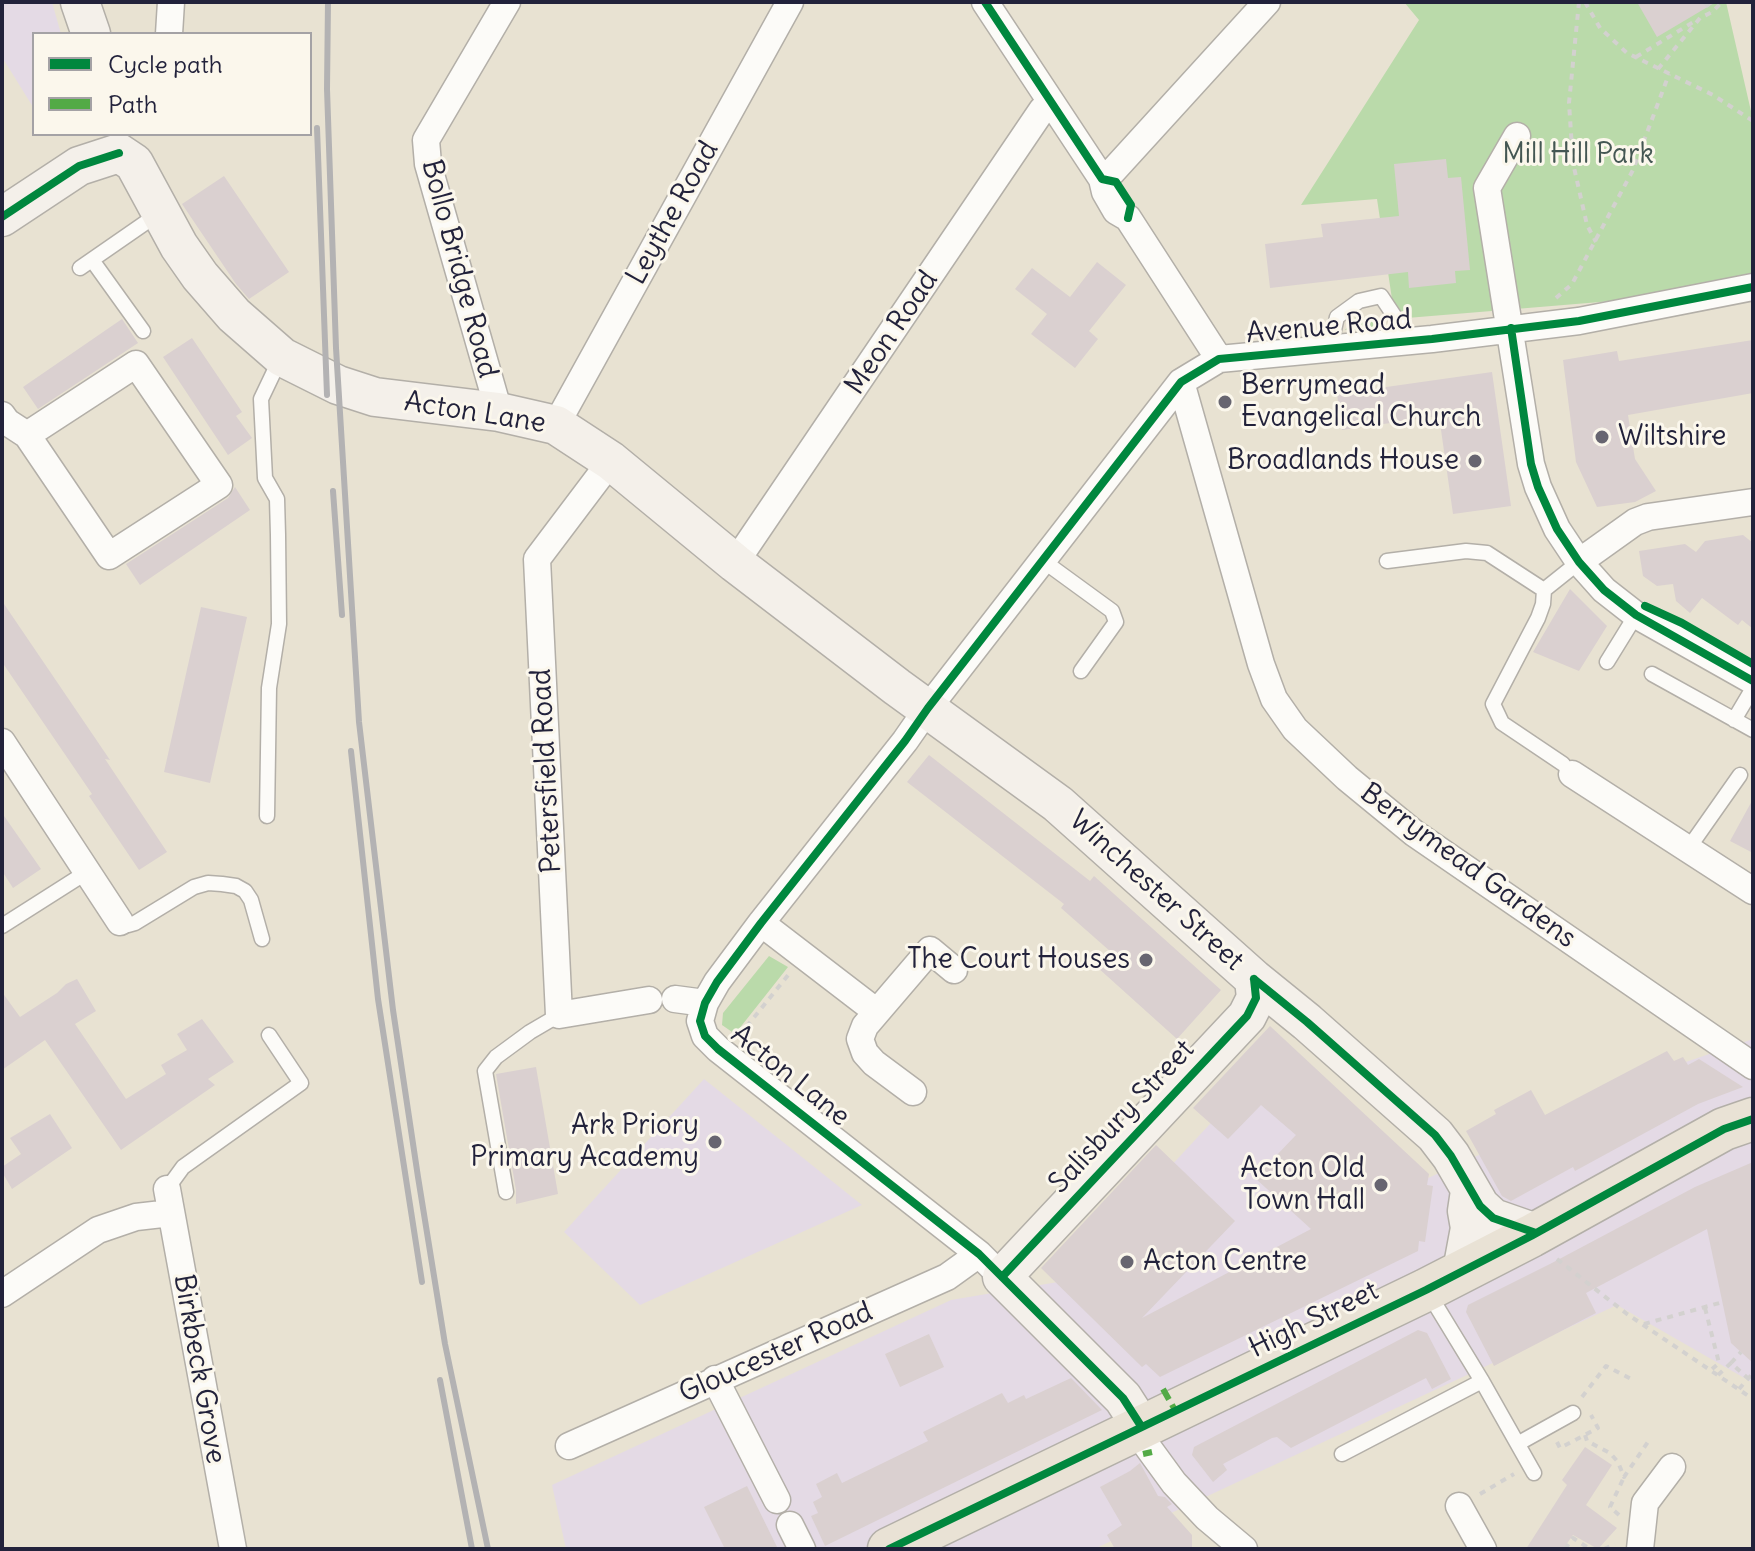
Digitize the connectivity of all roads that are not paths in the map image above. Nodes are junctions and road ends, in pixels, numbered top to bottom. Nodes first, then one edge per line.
1 (80, 2) edge
2 (171, 2) edge
3 (507, 2) edge
4 (790, 2) edge
5 (985, 2) edge
6 (1267, 2) edge
7 (90, 32) edge
8 (169, 32) edge
9 (1050, 103) junction
10 (1517, 136) dead end
11 (119, 143) edge
12 (1102, 179) junction
13 (161, 212) junction
14 (2, 217) edge
15 (1753, 287) edge
16 (1511, 328) junction
17 (143, 331) dead end
18 (1405, 342) junction
19 (1330, 348) junction
20 (282, 357) junction
21 (1219, 359) junction
22 (1181, 382) junction
23 (499, 412) junction
24 (2, 415) edge
25 (556, 425) junction
26 (27, 435) junction
27 (611, 461) junction
28 (1753, 502) edge
29 (1042, 560) junction
30 (1387, 561) dead end
31 (1579, 562) junction
32 (735, 563) junction
33 (1544, 590) junction
34 (1636, 615) junction
35 (1607, 662) dead end
36 (1081, 671) dead end
37 (1652, 674) dead end
38 (1753, 681) edge
39 (1753, 688) edge
40 (928, 708) junction
41 (1734, 720) junction
42 (1753, 730) edge
43 (2, 742) edge
44 (1568, 769) joint
45 (1740, 775) dead end
46 (267, 816) dead end
47 (1688, 849) junction
48 (87, 872) junction
49 (1753, 891) edge
50 (120, 922) joint
51 (761, 923) junction
52 (2, 926) edge
53 (262, 939) dead end
54 (954, 970) dead end
55 (1254, 979) junction
56 (705, 1003) junction
57 (1293, 1010) junction
58 (877, 1012) junction
59 (559, 1015) junction
60 (1247, 1016) junction
61 (269, 1035) dead end
62 (1753, 1066) edge
63 (913, 1092) dead end
64 (1753, 1119) edge
65 (1470, 1191) junction
66 (506, 1192) dead end
67 (169, 1201) junction
68 (1545, 1242) junction
69 (990, 1266) junction
70 (1462, 1271) junction
71 (1426, 1290) junction
72 (2, 1294) edge
73 (715, 1379) junction
74 (1482, 1381) junction
75 (1573, 1413) dead end
76 (1141, 1426) junction
77 (1519, 1443) junction
78 (569, 1446) dead end
79 (1342, 1454) dead end
80 (1672, 1467) dead end
81 (1532, 1469) road end
82 (777, 1500) joint
83 (1459, 1506) road end
84 (790, 1525) joint
85 (233, 1549) edge
86 (802, 1549) edge
87 (889, 1549) edge
88 (1244, 1549) edge
89 (1483, 1549) edge
90 (1640, 1549) edge

1 - 7 main road
2 - 8 street
3 - 23 street, Bollo Bridge Road
4 - 25 street, Leythe Road
5 - 9 street
6 - 12 street
9 - 12 street
9 - 32 street, Meon Road
10 - 16 street
11 - 13 main road, Acton Lane
11 - 14 main road
12 - 21 street
13 - 17 lane
13 - 20 main road, Acton Lane
15 - 16 street, Avenue Road
16 - 18 street, Avenue Road
16 - 31 street
18 - 19 street, Avenue Road
18 - 19 lane
19 - 21 street, Avenue Road
20 - 23 main road, Acton Lane
20 - 46 lane
21 - 22 street, Avenue Road
22 - 29 street, Avenue Road
22 - 62 street, Berrymead Gardens
23 - 25 main road, Acton Lane
24 - 26 street
25 - 27 main road, Acton Lane
26 - 26 street
27 - 32 main road, Acton Lane
27 - 59 street, Petersfield Road
28 - 31 street
29 - 36 lane
29 - 40 street, Avenue Road
30 - 33 lane
31 - 33 lane
31 - 34 street
32 - 40 main road, Acton Lane
33 - 44 lane
34 - 35 lane
34 - 38 street
37 - 41 lane
39 - 41 lane
40 - 51 street, Acton Lane
40 - 55 main road, Winchester Street
41 - 42 lane
43 - 48 street
44 - 47 street
45 - 47 lane
47 - 49 street
48 - 50 street
48 - 52 lane
50 - 53 lane
51 - 56 street, Acton Lane
51 - 58 street
54 - 58 street
55 - 57 main road, Winchester Street
55 - 60 main road
56 - 59 street, Acton Lane
56 - 69 street, Acton Lane
57 - 60 main road
57 - 65 main road, Winchester Street
58 - 63 street
59 - 66 lane
60 - 69 main road, Salisbury Street
61 - 67 lane
64 - 68 main road, High Street
65 - 68 main road, Winchester Street
65 - 70 main road, Winchester Street
67 - 72 street
67 - 85 street, Birkbeck Grove
68 - 70 main road, High Street
69 - 73 street, Gloucester Road
69 - 76 main road, Acton Lane
70 - 71 main road, High Street
71 - 74 lane
71 - 76 main road, High Street
73 - 78 street, Gloucester Road
73 - 82 street
74 - 77 lane
74 - 79 lane
75 - 77 lane
76 - 87 main road, High Street
76 - 88 street
77 - 81 lane
80 - 90 street
82 - 84 lane
83 - 89 street
84 - 86 street

